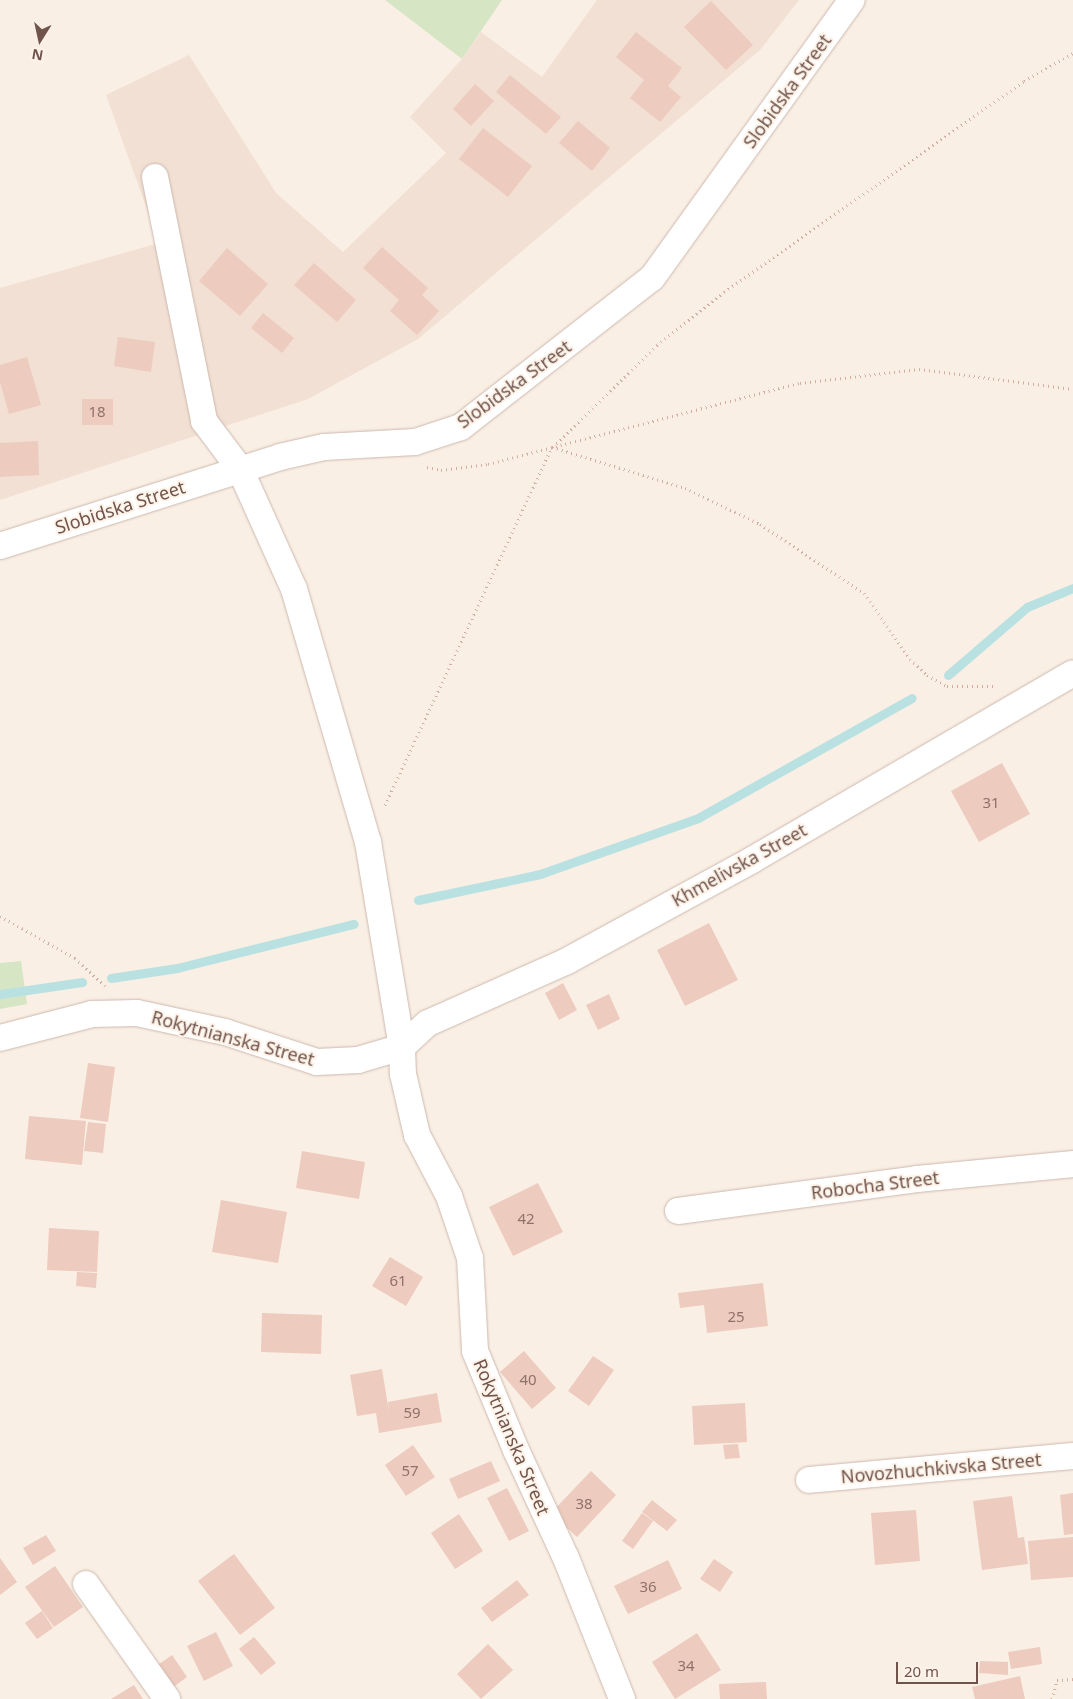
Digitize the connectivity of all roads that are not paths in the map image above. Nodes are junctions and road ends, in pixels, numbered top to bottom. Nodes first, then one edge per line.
1 (852, 0) edge
2 (154, 177) dead end
3 (240, 469) junction
4 (0, 546) edge
5 (1073, 673) edge
6 (0, 1038) edge
7 (402, 1047) junction
8 (1073, 1164) edge
9 (678, 1210) dead end
10 (1073, 1456) edge
11 (809, 1480) dead end
12 (86, 1584) dead end
13 (167, 1699) edge
14 (622, 1699) edge

1 - 3 street, Slobidska Street
2 - 3 street
3 - 4 street, Slobidska Street
3 - 7 street
5 - 7 street, Khmelivska Street
6 - 7 street, Rokytnianska Street
7 - 14 street, Rokytnianska Street
8 - 9 street, Robocha Street
10 - 11 street, Novozhuchkivska Street
12 - 13 street

